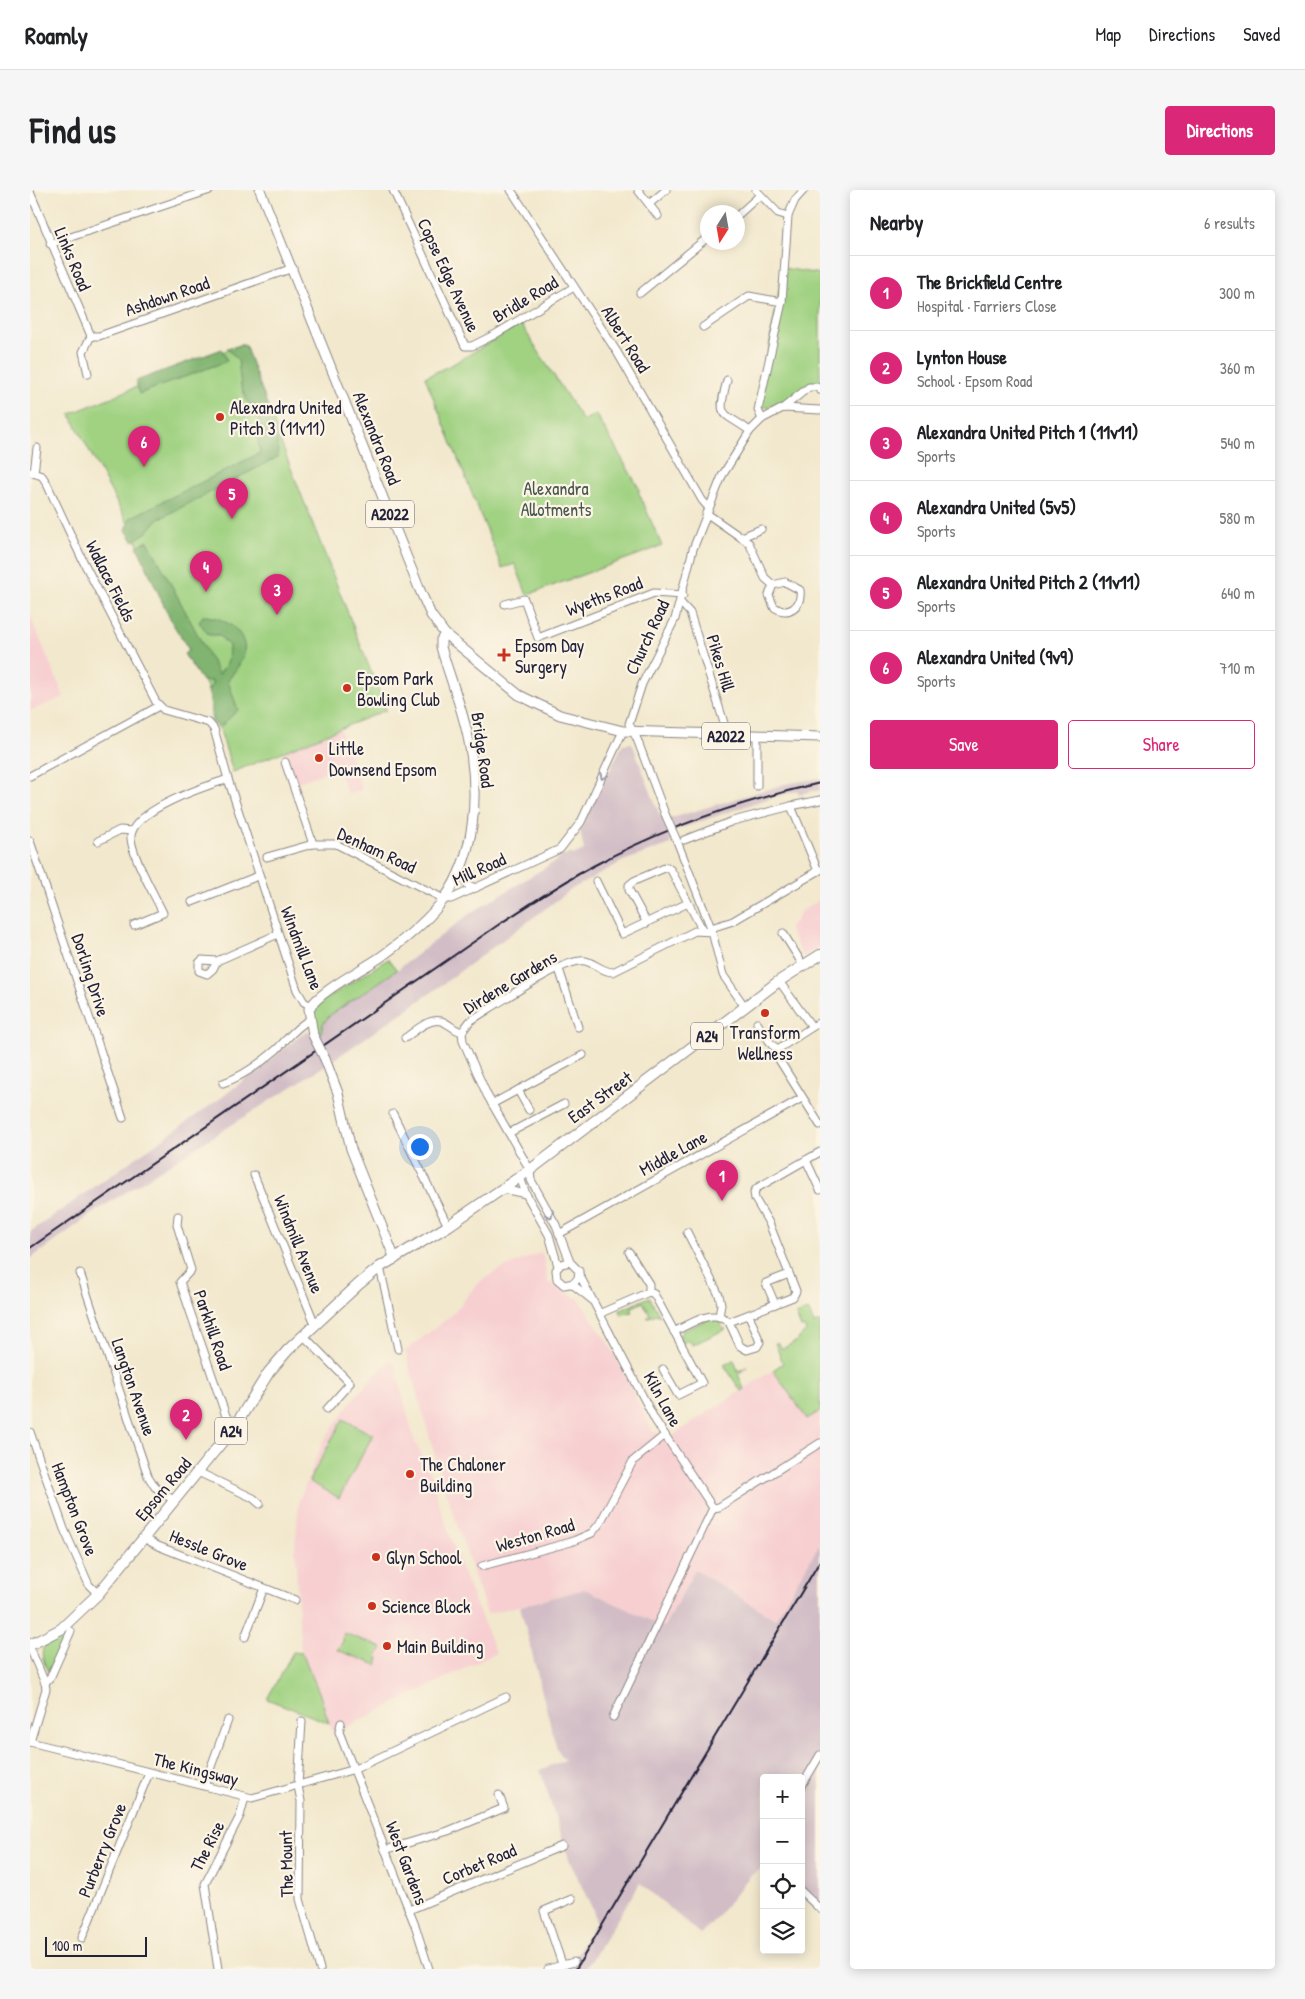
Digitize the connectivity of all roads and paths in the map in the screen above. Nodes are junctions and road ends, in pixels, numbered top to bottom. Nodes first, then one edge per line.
1 (210, 190) edge
2 (260, 190) edge
3 (393, 190) edge
4 (511, 190) edge
5 (638, 190) edge
6 (666, 190) edge
7 (804, 190) edge
8 (30, 192) edge
9 (758, 192) edge
10 (649, 204) junction
11 (745, 207) edge
12 (658, 216) dead end
13 (788, 216) junction
14 (50, 244) junction
15 (700, 244) edge
16 (292, 268) junction
17 (574, 287) junction
18 (640, 293) dead end
19 (782, 302) junction
20 (703, 327) dead end
21 (91, 336) junction
22 (465, 346) joint
23 (88, 374) dead end
24 (727, 380) dead end
25 (820, 390) edge
26 (783, 408) junction
27 (820, 410) edge
28 (762, 419) junction
29 (750, 431) junction
30 (38, 448) dead end
31 (32, 473) edge
32 (707, 510) junction
33 (761, 530) dead end
34 (742, 538) junction
35 (773, 584) junction
36 (682, 599) junction
37 (505, 604) dead end
38 (445, 634) junction
39 (158, 706) junction
40 (628, 732) junction
41 (728, 736) junction
42 (757, 736) junction
43 (820, 737) edge
44 (285, 762) dead end
45 (30, 776) edge
46 (228, 779) junction
47 (757, 786) dead end
48 (820, 800) edge
49 (791, 806) junction
50 (131, 831) junction
51 (30, 840) edge
52 (98, 841) dead end
53 (681, 841) junction
54 (313, 844) junction
55 (267, 857) dead end
56 (819, 870) edge
57 (459, 872) junction
58 (258, 876) junction
59 (596, 881) dead end
60 (476, 888) junction
61 (444, 899) junction
62 (192, 902) dead end
63 (688, 903) junction
64 (647, 923) junction
65 (134, 925) dead end
66 (712, 930) junction
67 (703, 931) junction
68 (783, 933) dead end
69 (278, 934) junction
70 (820, 955) edge
71 (217, 961) dead end
72 (803, 965) junction
73 (559, 969) junction
74 (779, 981) junction
75 (311, 1006) junction
76 (745, 1007) junction
77 (310, 1020) junction
78 (820, 1022) edge
79 (757, 1023) dead end
80 (578, 1026) dead end
81 (812, 1027) junction
82 (462, 1032) junction
83 (405, 1038) dead end
84 (778, 1049) junction
85 (583, 1055) dead end
86 (223, 1083) dead end
87 (518, 1090) junction
88 (802, 1098) junction
89 (492, 1104) junction
90 (564, 1104) dead end
91 (528, 1110) dead end
92 (393, 1114) dead end
93 (123, 1118) dead end
94 (820, 1125) edge
95 (509, 1133) junction
96 (820, 1152) edge
97 (806, 1160) junction
98 (530, 1170) junction
99 (254, 1175) dead end
100 (520, 1177) junction
101 (502, 1189) junction
102 (820, 1190) edge
103 (526, 1194) junction
104 (178, 1216) dead end
105 (448, 1226) junction
106 (687, 1232) dead end
107 (559, 1234) junction
108 (629, 1252) dead end
109 (395, 1259) junction
110 (570, 1262) junction
111 (558, 1266) junction
112 (380, 1267) junction
113 (80, 1273) dead end
114 (579, 1274) junction
115 (789, 1274) junction
116 (572, 1284) junction
117 (650, 1292) junction
118 (593, 1300) junction
119 (775, 1304) junction
120 (601, 1314) junction
121 (749, 1315) junction
122 (719, 1317) junction
123 (729, 1322) junction
124 (315, 1324) junction
125 (674, 1332) junction
126 (303, 1335) junction
127 (398, 1349) dead end
128 (663, 1370) dead end
129 (328, 1409) dead end
130 (235, 1426) junction
131 (30, 1432) edge
132 (665, 1435) junction
133 (820, 1443) edge
134 (198, 1472) junction
135 (174, 1500) junction
136 (260, 1504) dead end
137 (713, 1508) junction
138 (144, 1538) junction
139 (482, 1566) dead end
140 (264, 1588) junction
141 (98, 1594) junction
142 (295, 1600) dead end
143 (71, 1631) dead end
144 (245, 1637) dead end
145 (30, 1647) edge
146 (45, 1683) junction
147 (506, 1697) dead end
148 (613, 1717) dead end
149 (228, 1720) dead end
150 (302, 1721) dead end
151 (341, 1723) dead end
152 (30, 1742) edge
153 (820, 1755) edge
154 (355, 1769) junction
155 (149, 1773) junction
156 (805, 1780) edge
157 (204, 1786) junction
158 (298, 1786) junction
159 (499, 1795) dead end
160 (245, 1798) junction
161 (562, 1846) dead end
162 (385, 1850) junction
163 (805, 1895) edge
164 (572, 1899) dead end
165 (820, 1909) edge
166 (409, 1910) junction
167 (82, 1938) dead end
168 (574, 1962) dead end
169 (562, 1964) junction
170 (218, 1969) edge
171 (320, 1969) edge
172 (428, 1969) edge
173 (548, 1969) edge

1 - 14 street
2 - 16 main road, Alexandra Road / A2022
3 - 22 street, Copse Edge Avenue
4 - 17 street, Albert Road
5 - 10 street
6 - 10 street
7 - 13 street
8 - 14 street, Links Road
9 - 11 street
9 - 13 street
10 - 12 street
13 - 19 street
14 - 21 street, Links Road
15 - 18 street
16 - 21 street, Ashdown Road
16 - 38 main road, Alexandra Road / A2022
17 - 22 street, Bridle Road
17 - 32 street, Albert Road
19 - 20 street
19 - 28 street
21 - 23 street
24 - 29 street
25 - 26 street, Church Road
26 - 27 street
26 - 28 street, Church Road
28 - 29 street, Church Road
29 - 32 street, Church Road
30 - 31 street, Wallace Fields
31 - 39 street, Wallace Fields
32 - 34 street
32 - 36 street, Church Road
33 - 34 street
34 - 35 street
35 - 35 street
36 - 37 street, Wyeths Road
36 - 40 street, Church Road
36 - 41 street, Pikes Hill
38 - 40 main road, Alexandra Road / A2022
38 - 57 main road, Bridge Road
39 - 45 street
39 - 46 street, Windmill Lane
40 - 41 main road, A2022
40 - 53 street, Church Road, bridge
40 -> 60 street, Mill Road
41 - 42 main road, A2022
42 - 43 main road, A2022
42 - 47 street
44 - 54 street
46 - 50 street
46 - 58 street, Windmill Lane
48 - 49 street
49 - 53 street
49 - 56 street
50 - 52 street
50 - 65 street
51 - 93 street, Dorling Drive
53 - 66 street, Church Road
54 - 55 street, Denham Road
54 - 61 street, Denham Road
56 - 66 street
57 - 60 street
57 - 61 main road, Bridge Road
58 - 62 street
58 - 69 street, Windmill Lane
59 - 64 street
60 - 61 street, Mill Road
61 - 75 main road, Mill Road
63 - 64 street
63 - 64 street
63 - 67 street
66 - 67 street
66 - 76 street, Church Road
67 - 73 street, Dirdene Gardens
68 - 72 street
69 - 71 street
69 - 75 street, Windmill Lane
70 - 72 highway, East Street / A24
72 - 74 highway, East Street / A24
73 - 80 street
73 - 82 street, Dirdene Gardens
74 - 76 highway, East Street / A24
74 - 81 street
75 - 77 main road, Windmill Lane
76 - 98 highway, East Street / A24
77 - 86 street
77 - 109 main road, Windmill Lane, bridge
78 - 81 street
79 - 84 street
81 - 84 street
82 - 83 street
82 - 89 street, Dirdene Gardens
84 - 88 street
85 - 87 street
87 - 89 street
87 - 91 street
88 - 94 street
88 - 107 street, Middle Lane
89 - 95 street, Dirdene Gardens
90 - 95 street
92 - 105 street
95 - 98 street, Dirdene Gardens
96 - 97 street
97 - 102 street
97 - 115 street
98 - 100 highway, East Street / A24
98 -> 107 street, Kiln Lane
99 - 124 street, Windmill Avenue
100 - 101 highway, East Street / A24
100 - 103 street, Kiln Lane
101 - 103 street
101 - 105 highway, East Street / A24
103 - 111 street, Kiln Lane
104 - 130 street, Parkhill Road
105 - 109 highway, East Street / A24
106 - 122 street
107 - 110 street, Kiln Lane
108 - 117 street
109 - 112 highway, Epsom Road / A24
110 - 111 street
110 - 114 street, Kiln Lane
111 - 116 street, Kiln Lane
112 - 124 highway, Epsom Road / A24
112 - 127 street
113 - 135 street, Langton Avenue
114 - 116 street
114 - 118 street, Kiln Lane
115 - 119 street
115 - 119 street
116 - 118 street, Kiln Lane
117 - 120 street
117 - 125 street
118 - 120 street, Kiln Lane
119 - 121 street
120 - 132 street, Kiln Lane
121 - 123 street
121 - 123 street
122 - 123 street
122 - 125 street
124 - 126 highway, Epsom Road / A24
125 - 128 street
126 - 129 street
126 - 130 highway, Epsom Road / A24
130 - 134 highway, Epsom Road / A24
131 - 141 street, Hampton Grove
132 - 137 street, Kiln Lane
132 - 139 street, Weston Road
133 - 137 street
134 - 135 highway, Epsom Road / A24
134 - 136 street
135 - 138 highway, Epsom Road / A24
137 - 148 street
138 - 140 street, Hessle Grove
138 - 141 highway, Epsom Road / A24
140 - 142 street, Hessle Grove
140 - 144 street, Hessle Grove
141 - 145 highway, Epsom Road / A24
143 - 146 street
145 - 146 street, Epsom Road
146 - 152 street
147 - 154 street, The Kingsway
149 - 157 street
150 - 158 street, The Mount
151 - 154 street
152 - 155 street, The Kingsway
153 - 156 street
154 - 158 street, The Kingsway
154 - 162 street, West Gardens
155 - 157 street, The Kingsway
155 - 167 street, Purberry Grove
157 - 160 street, The Kingsway
158 - 160 street, The Kingsway
158 - 171 street, The Mount
159 - 162 street
160 - 170 street, The Rise
161 - 166 street, Corbet Road
162 - 166 street, West Gardens
163 - 165 street
164 - 169 street
166 - 172 street, West Gardens
168 - 169 street
169 - 173 street

